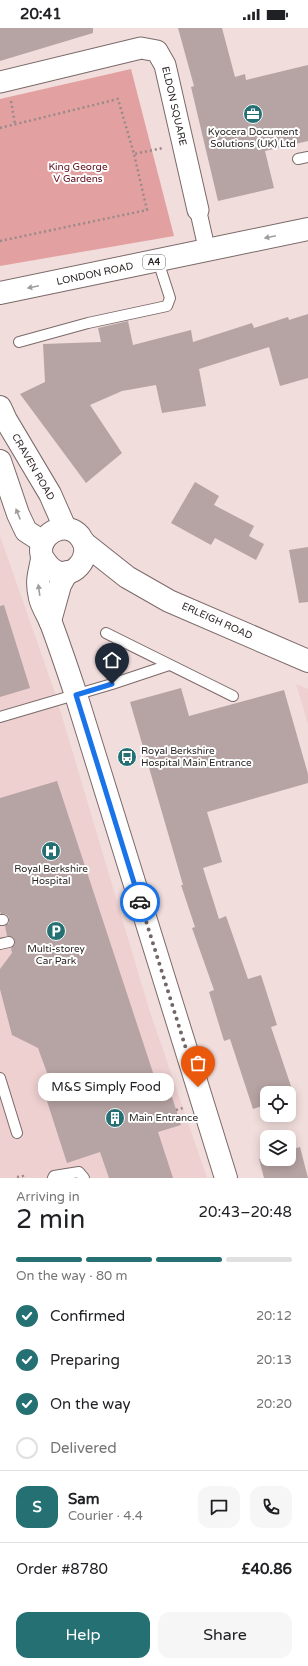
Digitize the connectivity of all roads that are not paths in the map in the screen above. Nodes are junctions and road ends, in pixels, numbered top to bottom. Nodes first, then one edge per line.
1 (0, 82) edge
2 (198, 210) joint
3 (308, 229) edge
4 (207, 250) junction
5 (158, 261) junction
6 (0, 293) edge
7 (19, 342) dead end
8 (2, 416) edge
9 (1, 466) edge
10 (65, 528) junction
11 (84, 543) junction
12 (43, 550) junction
13 (74, 569) junction
14 (127, 577) junction
15 (50, 621) junction
16 (106, 634) dead end
17 (308, 661) edge
18 (169, 665) junction
19 (76, 695) junction
20 (233, 696) dead end
21 (0, 717) edge
22 (0, 1078) edge
23 (17, 1133) dead end
24 (53, 1178) edge
25 (84, 1178) edge
26 (226, 1178) edge

1 - 2 street, ELDON SQUARE
2 - 4 street, ELDON SQUARE
3 -> 4 street, LONDON ROAD / A4
4 - 5 street, LONDON ROAD / A4
5 -> 6 street, LONDON ROAD / A4
5 - 7 lane
8 - 10 street, CRAVEN ROAD
12 -> 9 street
10 - 11 street
10 - 12 street
11 - 13 street
11 - 14 street, ERLEIGH ROAD
12 - 13 street
15 -> 12 street
13 - 14 street, ERLEIGH ROAD
13 - 15 street
14 - 17 street, ERLEIGH ROAD
15 - 19 street
16 - 18 lane
18 - 19 lane
18 - 20 lane
19 - 21 lane
19 - 26 street
22 - 23 lane
24 - 25 lane

